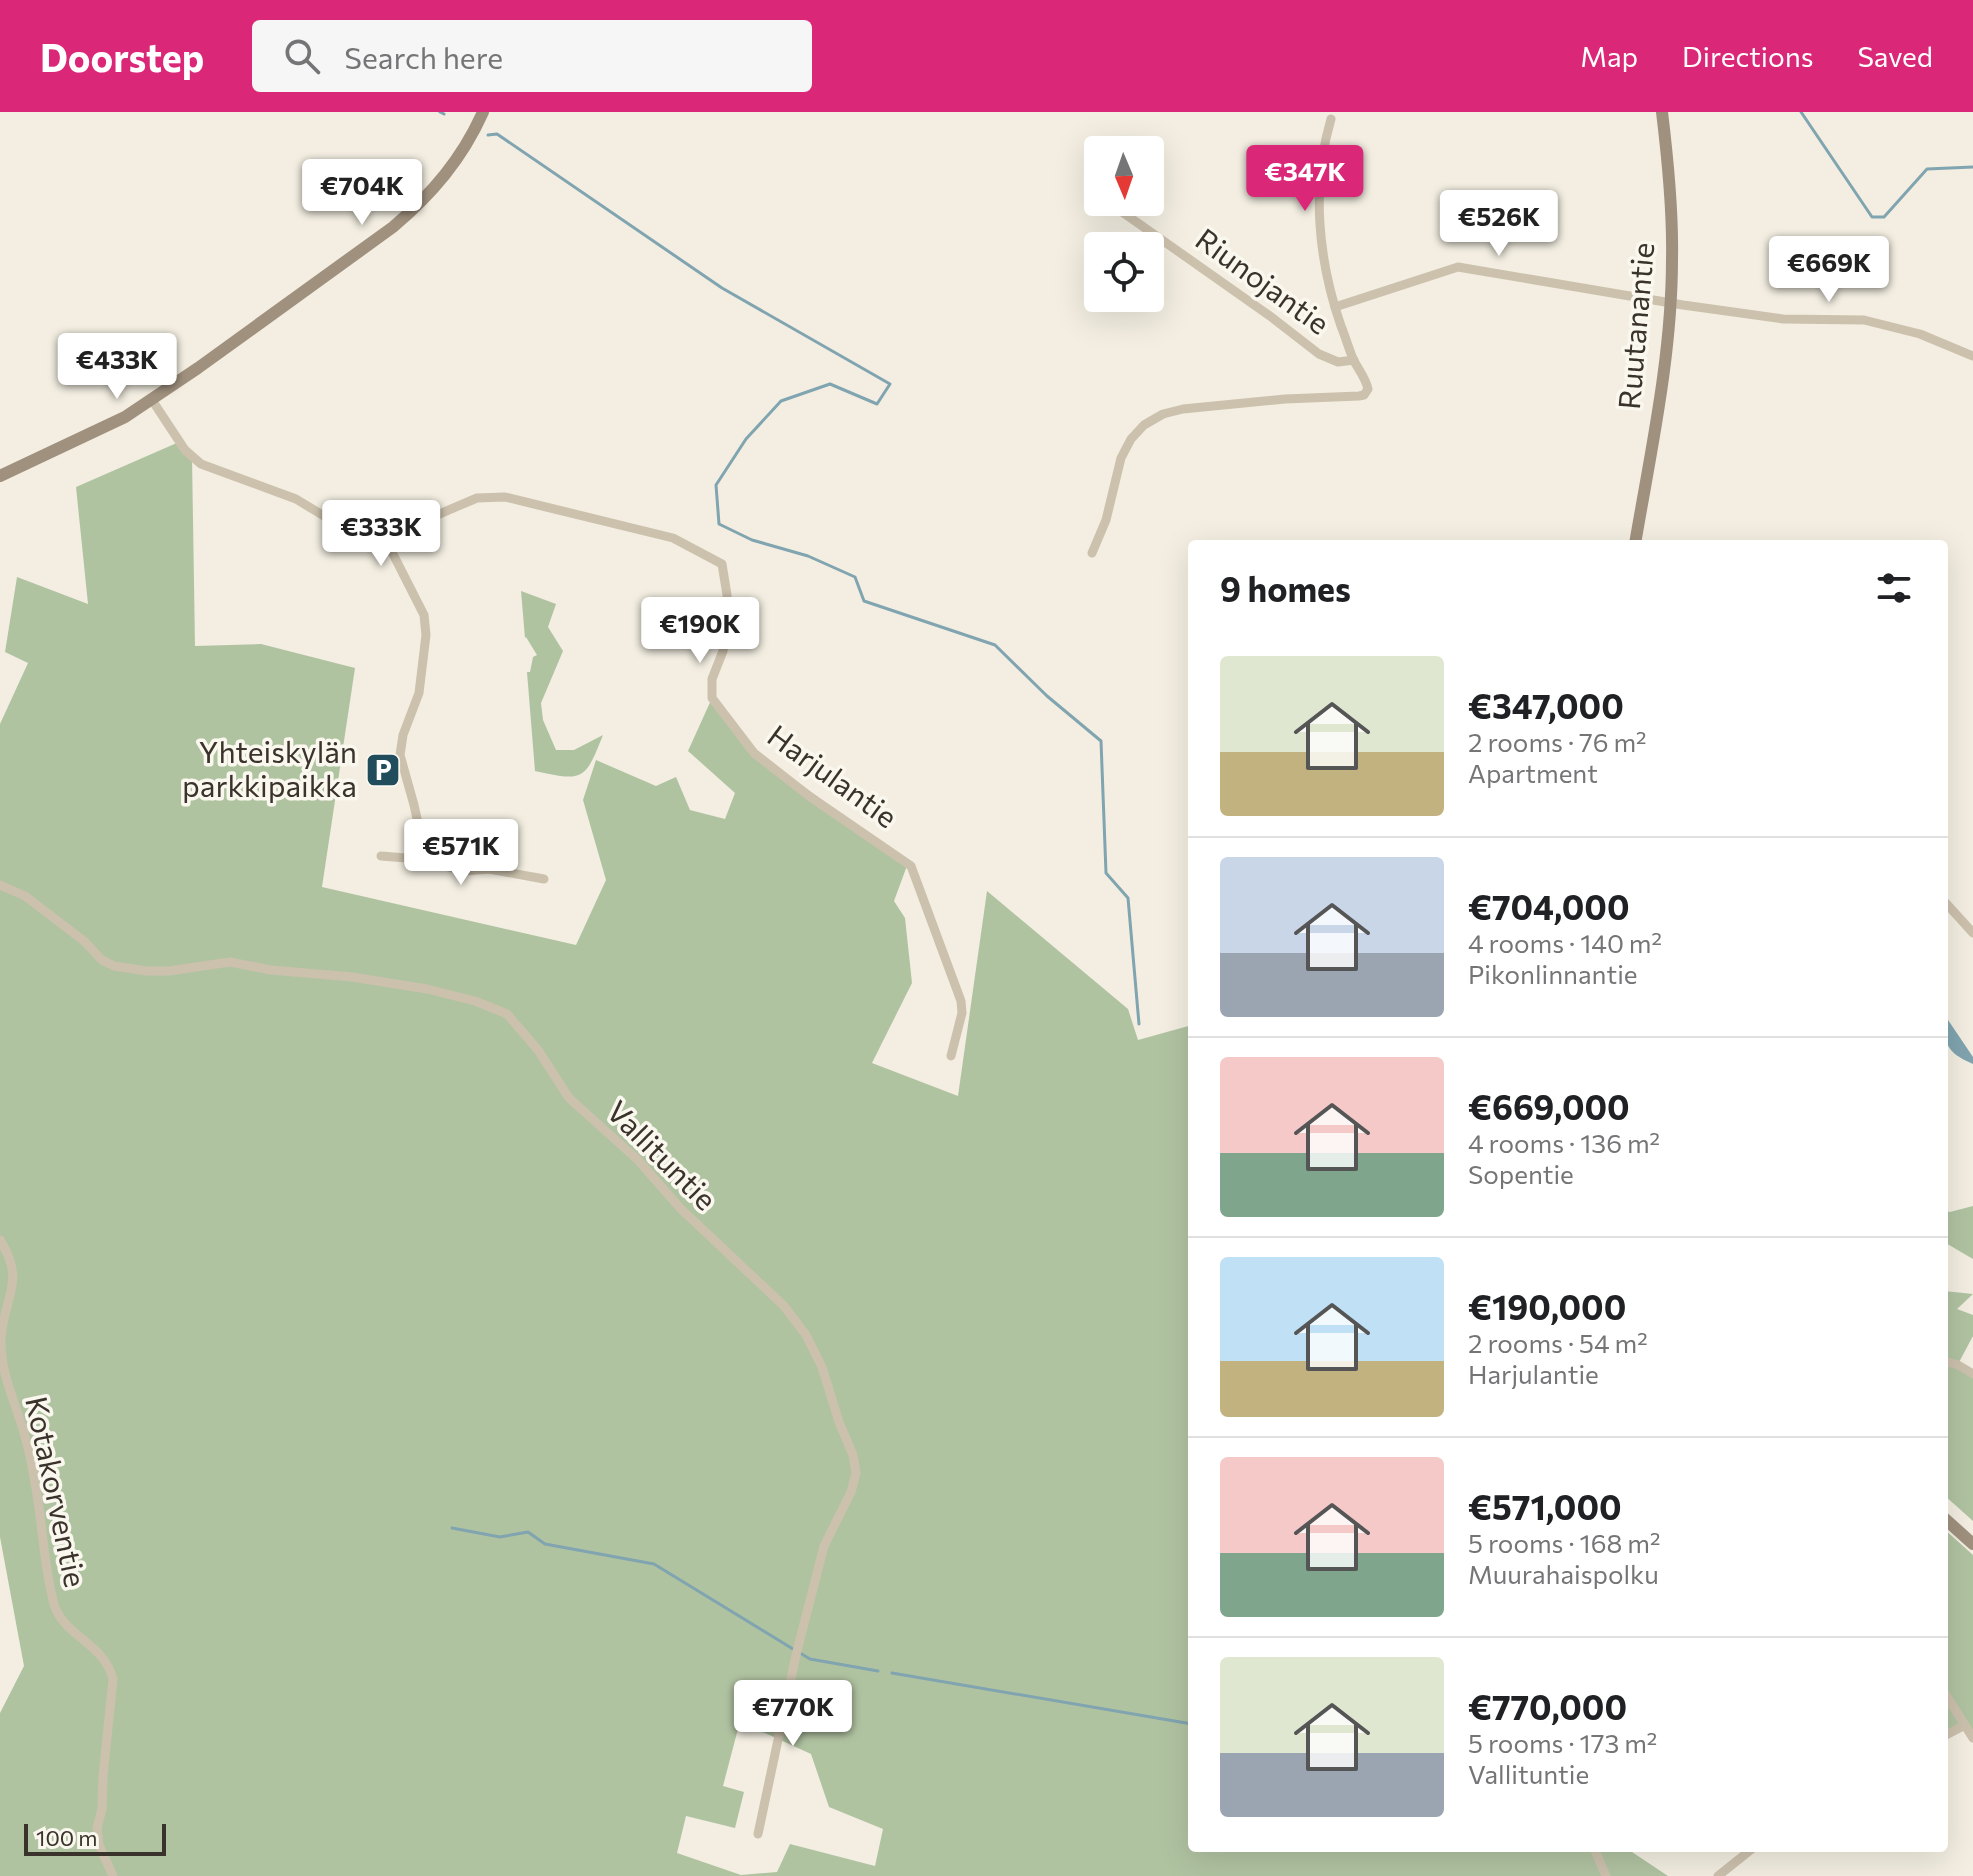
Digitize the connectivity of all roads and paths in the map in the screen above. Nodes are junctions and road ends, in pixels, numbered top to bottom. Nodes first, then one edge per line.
1 (483, 112) edge
2 (1662, 112) edge
3 (1331, 119) dead end
4 (1128, 216) edge
5 (1669, 303) junction
6 (1335, 307) junction
7 (1973, 356) edge
8 (1354, 360) junction
9 (152, 400) junction
10 (0, 476) edge
11 (324, 516) junction
12 (1636, 540) edge
13 (1092, 553) dead end
14 (381, 856) dead end
15 (419, 859) junction
16 (544, 879) dead end
17 (0, 885) edge
18 (1948, 905) edge
19 (1973, 933) edge
20 (951, 1056) dead end
21 (0, 1240) edge
22 (1948, 1362) edge
23 (1973, 1374) edge
24 (1948, 1522) edge
25 (1973, 1544) edge
26 (1948, 1698) edge
27 (1965, 1725) junction
28 (1948, 1734) edge
29 (1973, 1738) edge
30 (758, 1834) dead end
31 (1596, 1852) edge
32 (1748, 1852) edge
33 (113, 1876) edge
34 (1606, 1876) edge
35 (1718, 1876) edge

1 - 9 street
2 - 5 street, Ruutanantie
3 - 6 street
4 - 8 street, Riunojantie
5 - 6 street
5 - 7 street
5 - 12 street, Ruutanantie
6 - 8 street
8 - 13 street
9 - 10 street
9 - 11 street, Harjulantie
11 - 15 street, Harjulantie
11 - 20 street, Harjulantie
14 - 15 street
15 - 16 street
17 - 30 street, Vallituntie
18 - 19 street
21 - 33 street, Kotakorventie
22 - 23 street
24 - 25 street
26 - 27 street
27 - 28 street
27 - 29 street
31 - 34 street
32 - 35 street

